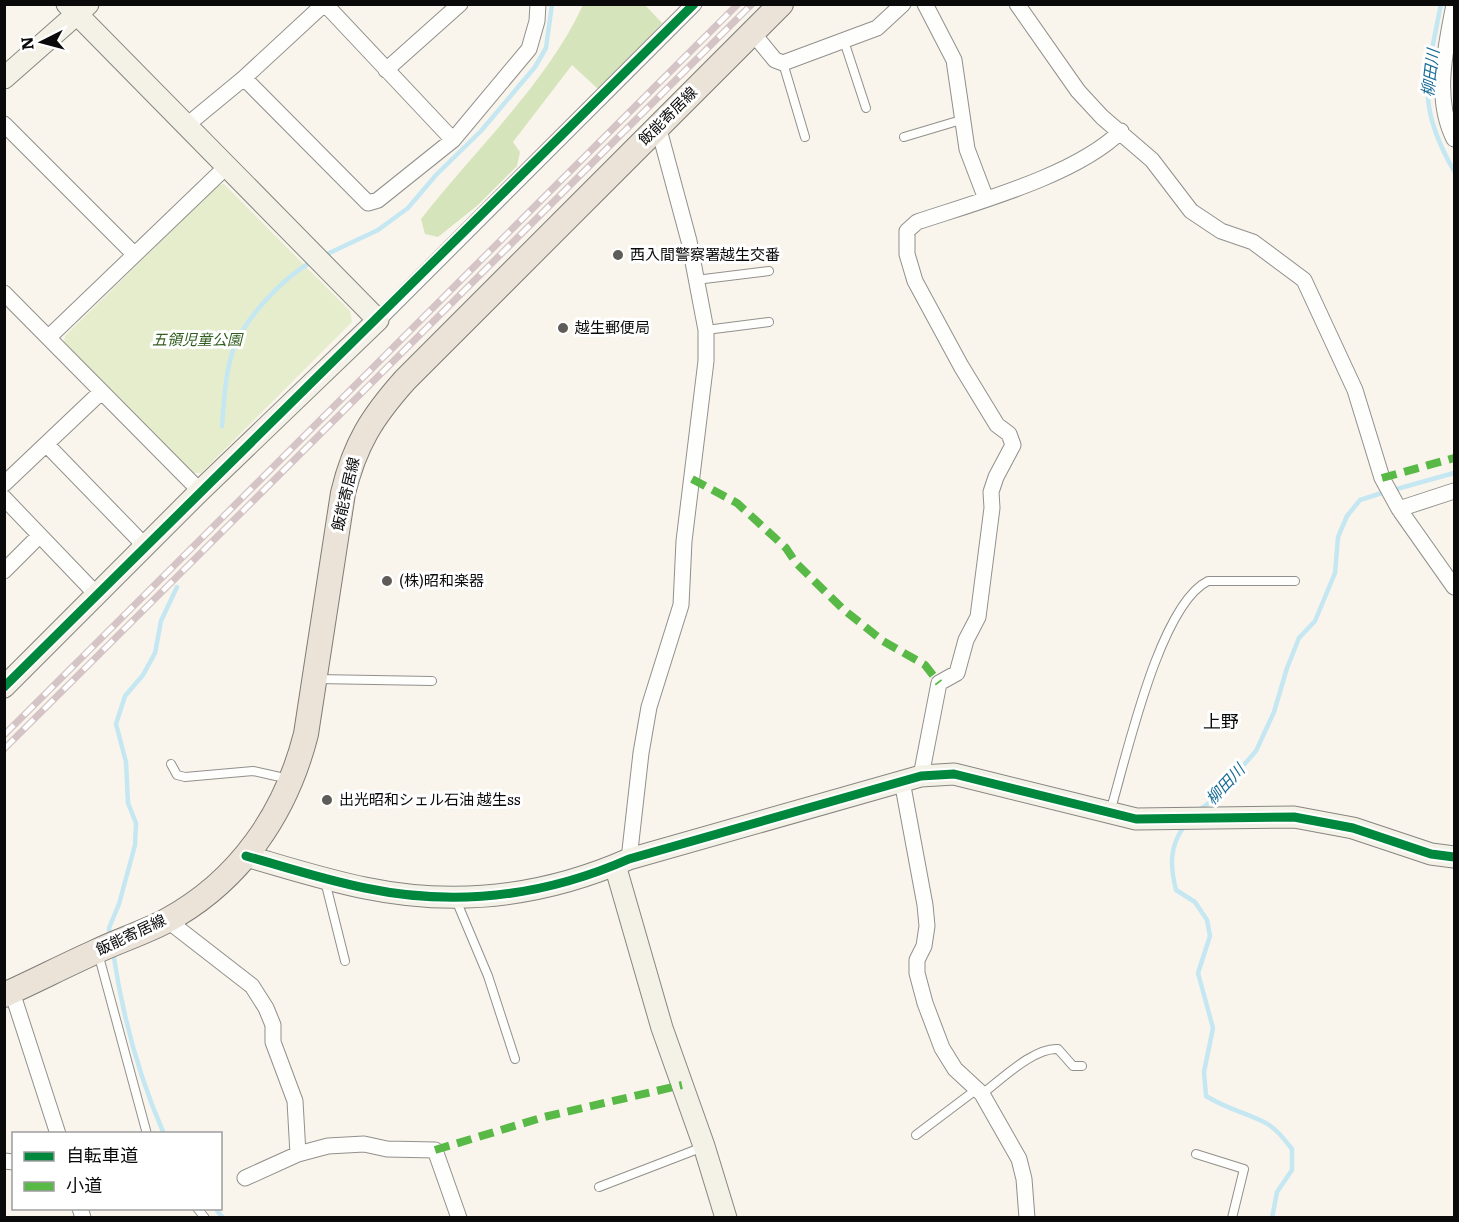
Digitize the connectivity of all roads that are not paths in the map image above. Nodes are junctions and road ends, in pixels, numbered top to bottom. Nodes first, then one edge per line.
1 (325, 4) edge
2 (460, 4) edge
3 (538, 4) edge
4 (694, 4) edge
5 (781, 4) edge
6 (903, 4) edge
7 (926, 4) edge
8 (1017, 4) edge
9 (1454, 4) edge
10 (78, 8) edge
11 (752, 32) junction
12 (844, 41) junction
13 (783, 63) junction
14 (386, 70) junction
15 (4, 78) edge
16 (244, 78) junction
17 (866, 108) dead end
18 (961, 120) junction
19 (4, 124) edge
20 (187, 125) junction
21 (658, 126) junction
22 (1120, 131) junction
23 (805, 137) dead end
24 (904, 137) dead end
25 (1455, 139) edge
26 (453, 140) junction
27 (227, 166) junction
28 (986, 199) junction
29 (134, 254) junction
30 (769, 271) dead end
31 (696, 280) junction
32 (4, 293) edge
33 (378, 320) junction
34 (769, 322) dead end
35 (706, 330) junction
36 (50, 338) junction
37 (101, 392) junction
38 (46, 445) junction
39 (4, 484) edge
40 (200, 491) junction
41 (1455, 491) edge
42 (4, 498) edge
43 (1399, 509) junction
44 (39, 536) junction
45 (146, 547) junction
46 (4, 570) edge
47 (1295, 581) dead end
48 (1455, 587) edge
49 (97, 595) junction
50 (314, 679) junction
51 (432, 681) dead end
52 (4, 687) edge
53 (171, 764) dead end
54 (912, 778) junction
55 (293, 780) junction
56 (1110, 813) junction
57 (246, 856) junction
58 (1455, 857) edge
59 (622, 862) junction
60 (325, 877) junction
61 (454, 896) junction
62 (167, 920) junction
63 (106, 947) junction
64 (345, 961) dead end
65 (8, 994) edge
66 (515, 1059) dead end
67 (1082, 1066) dead end
68 (980, 1091) junction
69 (57, 1132) edge
70 (147, 1132) edge
71 (916, 1135) dead end
72 (704, 1146) junction
73 (298, 1154) junction
74 (1196, 1154) dead end
75 (245, 1178) dead end
76 (599, 1187) dead end
77 (459, 1218) edge
78 (726, 1218) edge
79 (1027, 1218) edge
80 (1232, 1218) edge

1 - 14 street
1 - 16 street
2 - 14 street
3 - 26 street
4 - 33 street
5 - 11 main road, 飯能寄居線
6 - 12 street
7 - 18 street
8 - 22 street
9 - 25 street
10 - 15 street
10 - 20 street
11 - 13 street
11 - 21 main road, 飯能寄居線
12 - 13 street
12 - 17 lane
13 - 23 lane
14 - 26 street
16 - 20 street
16 - 26 street
18 - 24 lane
18 - 28 street
19 - 29 street
20 - 27 street
21 - 31 street
21 - 50 main road, 飯能寄居線
22 - 28 street
22 - 43 street
27 - 29 street
27 - 33 street
28 - 54 street
29 - 36 street
30 - 31 lane
31 - 35 street
32 - 36 street
33 - 40 street
34 - 35 lane
35 - 59 street
36 - 37 street
37 - 38 street
37 - 40 street
38 - 39 street
38 - 45 street
40 - 45 street
41 - 43 street
42 - 44 street
43 - 48 street
44 - 46 street
44 - 49 street
45 - 49 street
47 - 56 lane
49 - 52 street
50 - 51 lane
50 - 55 main road, 飯能寄居線
53 - 55 lane
54 - 56 street
54 - 59 street
54 - 68 street
55 - 57 main road, 飯能寄居線
56 - 58 street
57 - 60 street
57 - 62 main road, 飯能寄居線
59 - 61 street
59 - 72 street
60 - 61 street
60 - 64 lane
61 - 66 lane
62 - 63 main road, 飯能寄居線
62 - 73 street
63 - 65 main road, 飯能寄居線
63 - 70 lane
65 - 69 street
67 - 68 lane
68 - 71 lane
68 - 79 street
72 - 76 lane
72 - 78 street
73 - 75 street
73 - 77 street
74 - 80 lane

